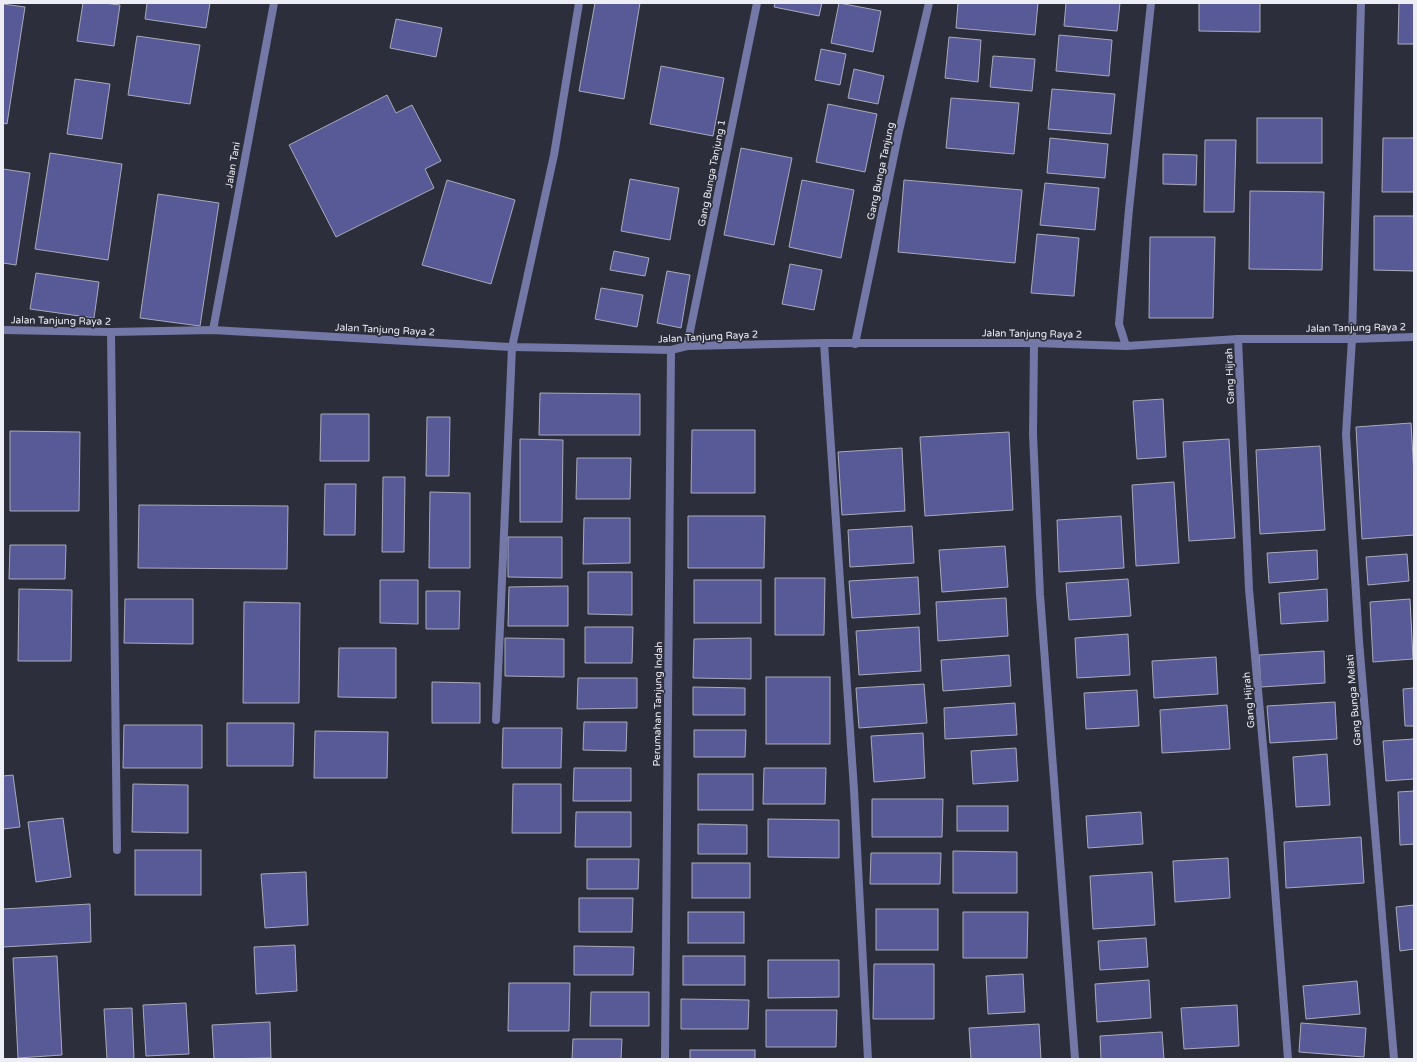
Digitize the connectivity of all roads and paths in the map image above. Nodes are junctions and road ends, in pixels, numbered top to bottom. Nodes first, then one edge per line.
1 (274, 3) edge
2 (579, 3) edge
3 (757, 3) edge
4 (929, 3) edge
5 (1151, 3) edge
6 (1362, 3) edge
7 (3, 330) edge
8 (213, 330) junction
9 (111, 332) junction
10 (1414, 337) edge
11 (1238, 338) junction
12 (1352, 339) junction
13 (824, 343) junction
14 (1034, 343) junction
15 (855, 344) junction
16 (687, 346) junction
17 (1126, 346) junction
18 (512, 347) junction
19 (671, 350) junction
20 (496, 720) dead end
21 (117, 850) dead end
22 (665, 1059) edge
23 (868, 1059) edge
24 (1075, 1059) edge
25 (1288, 1059) edge
26 (1394, 1059) edge

1 - 8 street, Jalan Tani
2 - 18 street
3 - 16 street, Gang Bunga Tanjung 1
4 - 15 street, Gang Bunga Tanjung
5 - 17 street
6 - 12 street, Gang Bunga Melati
7 - 9 street, Jalan Tanjung Raya 2
8 - 9 street, Jalan Tanjung Raya 2
8 - 18 street, Jalan Tanjung Raya 2
9 - 21 street
10 - 12 street, Jalan Tanjung Raya 2
11 - 12 street, Jalan Tanjung Raya 2
11 - 17 street, Jalan Tanjung Raya 2
11 - 25 street, Gang Hijrah
12 - 26 street, Gang Bunga Melati
13 - 15 street, Jalan Tanjung Raya 2
13 - 16 street, Jalan Tanjung Raya 2
13 - 23 street
14 - 15 street, Jalan Tanjung Raya 2
14 - 17 street, Jalan Tanjung Raya 2
14 - 24 street
16 - 19 street, Jalan Tanjung Raya 2
18 - 19 street, Jalan Tanjung Raya 2
18 - 20 street
19 - 22 street, Perumahan Tanjung Indah

